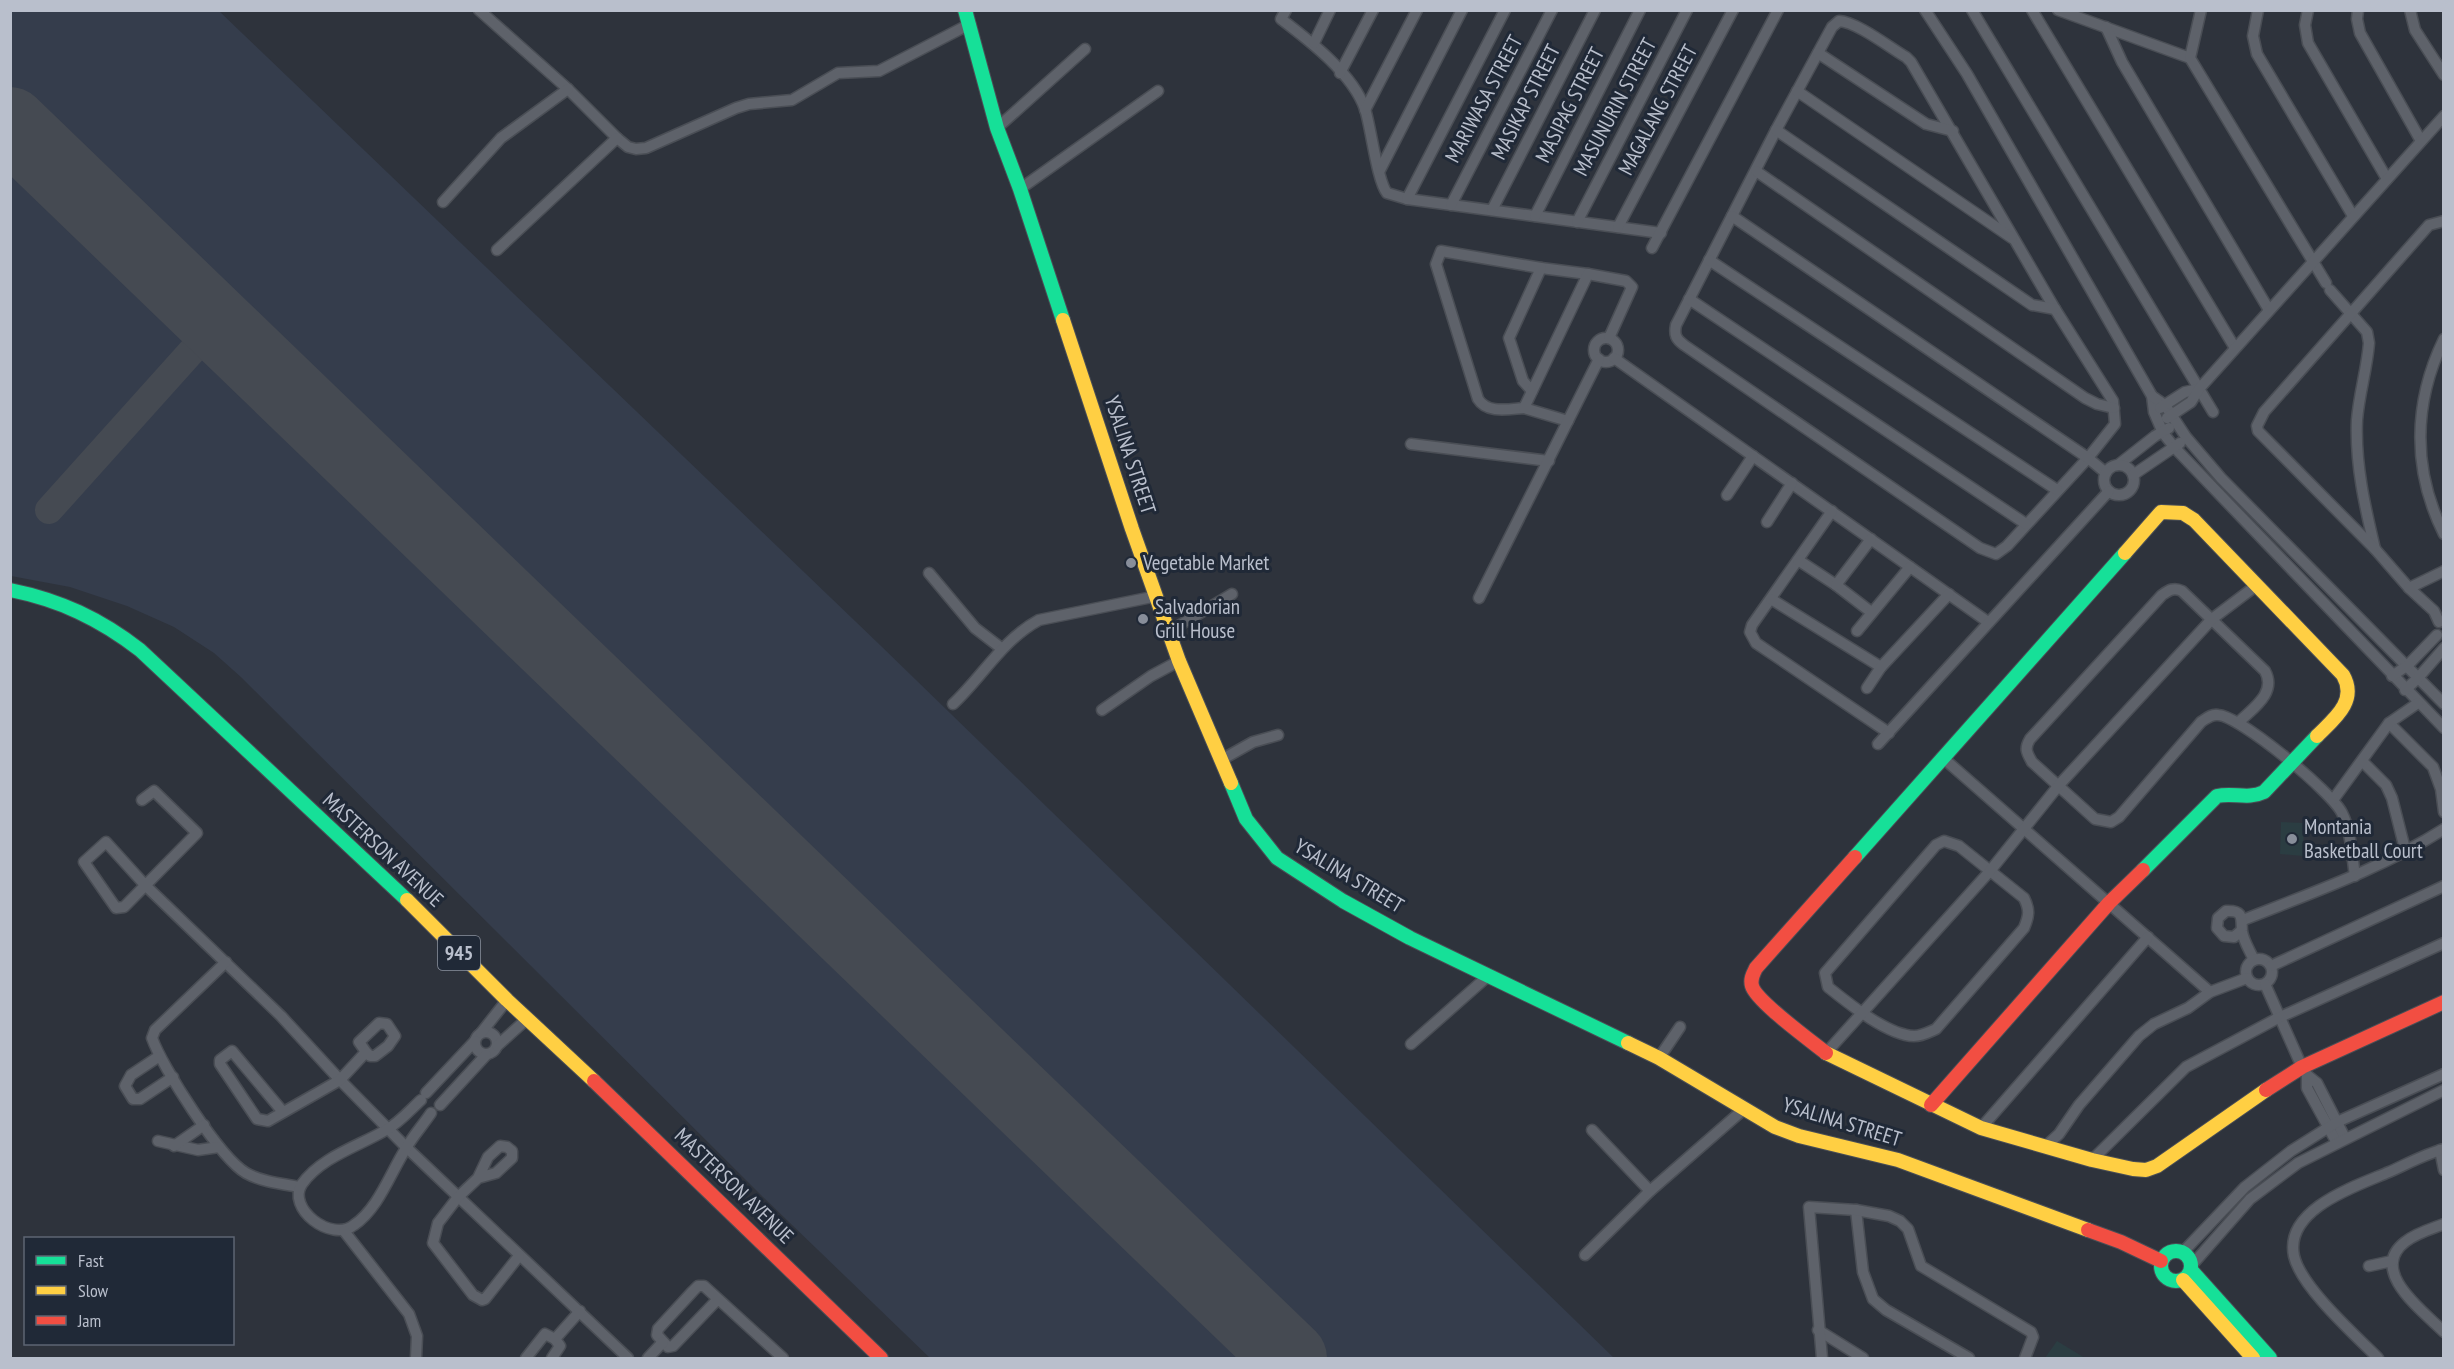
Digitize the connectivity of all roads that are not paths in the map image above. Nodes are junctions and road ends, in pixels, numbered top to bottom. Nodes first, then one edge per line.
1 (479, 10) edge
2 (965, 10) edge
3 (1286, 10) edge
4 (1330, 10) edge
5 (1373, 10) edge
6 (1417, 10) edge
7 (1462, 10) edge
8 (1505, 10) edge
9 (1552, 10) edge
10 (1595, 10) edge
11 (1640, 10) edge
12 (1687, 10) edge
13 (1733, 10) edge
14 (1925, 10) edge
15 (1972, 10) edge
16 (2032, 10) edge
17 (2058, 10) edge
18 (2200, 10) edge
19 (2258, 10) edge
20 (2308, 10) edge
21 (2358, 10) edge
22 (2410, 10) edge
23 (1774, 12) edge
24 (970, 24) junction
25 (2106, 27) junction
26 (1314, 43) junction
27 (1085, 49) dead end
28 (1818, 53) junction
29 (2190, 58) junction
30 (1340, 73) junction
31 (2444, 75) edge
32 (568, 89) junction
33 (1158, 91) dead end
34 (1797, 91) junction
35 (1365, 110) junction
36 (2444, 116) edge
37 (997, 128) junction
38 (1776, 130) junction
39 (1953, 131) junction
40 (617, 138) junction
41 (2421, 141) junction
42 (1380, 170) junction
43 (1756, 171) junction
44 (2387, 179) junction
45 (1020, 189) junction
46 (1407, 199) junction
47 (443, 202) dead end
48 (1451, 205) junction
49 (1492, 210) junction
50 (1535, 216) junction
51 (1732, 216) junction
52 (2354, 216) junction
53 (2444, 221) edge
54 (1577, 222) junction
55 (1618, 227) junction
56 (1661, 233) junction
57 (2015, 240) junction
58 (1653, 248) dead end
59 (497, 250) dead end
60 (1709, 260) junction
61 (2313, 262) junction
62 (1541, 268) junction
63 (1588, 274) junction
64 (1689, 299) junction
65 (2055, 309) junction
66 (2269, 310) junction
67 (2350, 314) junction
68 (1609, 338) junction
69 (2444, 339) edge
70 (2235, 348) junction
71 (1614, 358) junction
72 (1599, 359) junction
73 (2199, 389) junction
74 (1532, 391) junction
75 (2152, 396) junction
76 (2165, 405) junction
77 (1524, 408) junction
78 (2114, 408) junction
79 (2154, 411) junction
80 (2213, 412) dead end
81 (2174, 419) junction
82 (1568, 421) junction
83 (2161, 428) junction
84 (2186, 437) junction
85 (1411, 444) dead end
86 (2175, 448) junction
87 (1753, 456) junction
88 (2088, 458) junction
89 (1549, 461) junction
90 (2118, 465) junction
91 (2106, 473) junction
92 (2133, 475) junction
93 (1792, 483) junction
94 (2057, 490) junction
95 (2109, 491) junction
96 (1727, 495) dead end
97 (1832, 511) junction
98 (1767, 522) dead end
99 (2026, 524) junction
100 (2444, 534) edge
101 (1871, 539) junction
102 (2375, 549) junction
103 (1798, 560) junction
104 (1910, 567) junction
105 (2444, 571) edge
106 (928, 573) dead end
107 (1836, 585) junction
108 (2257, 585) junction
109 (2409, 588) junction
110 (10, 590) edge
111 (1232, 594) dead end
112 (1949, 594) junction
113 (1157, 596) junction
114 (1479, 598) dead end
115 (1771, 599) junction
116 (1871, 612) junction
117 (2212, 619) junction
118 (2441, 619) edge
119 (1989, 622) junction
120 (1170, 631) junction
121 (1857, 631) dead end
122 (2442, 642) edge
123 (1001, 648) junction
124 (1179, 661) junction
125 (2408, 665) junction
126 (1881, 667) junction
127 (2392, 676) junction
128 (2418, 678) junction
129 (1867, 688) dead end
130 (2405, 690) junction
131 (2418, 703) junction
132 (953, 704) dead end
133 (2444, 704) edge
134 (1102, 710) dead end
135 (2239, 722) junction
136 (2389, 723) junction
137 (2444, 728) edge
138 (1889, 733) junction
139 (1278, 735) dead end
140 (1878, 744) dead end
141 (1942, 757) junction
142 (1221, 760) junction
143 (2290, 762) junction
144 (2363, 762) junction
145 (2059, 785) junction
146 (142, 800) dead end
147 (2333, 800) junction
148 (2444, 812) edge
149 (2023, 827) junction
150 (2444, 829) edge
151 (2406, 853) junction
152 (1990, 871) junction
153 (2355, 876) junction
154 (146, 885) junction
155 (2444, 886) edge
156 (2109, 903) junction
157 (2148, 937) junction
158 (2444, 943) edge
159 (2254, 960) junction
160 (226, 962) junction
161 (2271, 966) junction
162 (1488, 976) junction
163 (2247, 978) junction
164 (2265, 984) junction
165 (2210, 992) junction
166 (507, 1000) junction
167 (2444, 1002) edge
168 (1863, 1014) junction
169 (2278, 1018) junction
170 (527, 1019) junction
171 (1680, 1026) dead end
172 (478, 1037) junction
173 (1411, 1044) dead end
174 (497, 1046) junction
175 (366, 1052) dead end
176 (1826, 1053) junction
177 (486, 1055) junction
178 (158, 1057) junction
179 (1659, 1058) junction
180 (2304, 1071) junction
181 (2444, 1074) edge
182 (173, 1077) junction
183 (339, 1080) junction
184 (2444, 1090) edge
185 (423, 1097) junction
186 (440, 1105) junction
187 (1931, 1105) junction
188 (1744, 1109) junction
189 (283, 1112) junction
190 (431, 1113) junction
191 (204, 1125) junction
192 (2332, 1125) junction
193 (1981, 1128) junction
194 (388, 1129) junction
195 (1592, 1130) dead end
196 (2341, 1140) junction
197 (158, 1141) dead end
198 (174, 1146) junction
199 (219, 1147) junction
200 (406, 1147) junction
201 (2045, 1147) junction
202 (2442, 1149) edge
203 (2092, 1160) junction
204 (2444, 1170) edge
205 (478, 1178) dead end
206 (300, 1187) junction
207 (1650, 1191) junction
208 (458, 1197) junction
209 (1856, 1210) junction
210 (2444, 1224) edge
211 (344, 1231) junction
212 (2183, 1252) junction
213 (519, 1256) junction
214 (1585, 1256) dead end
215 (2161, 1261) junction
216 (2392, 1261) junction
217 (2369, 1266) dead end
218 (2189, 1272) junction
219 (718, 1299) junction
220 (580, 1311) junction
221 (1818, 1330) junction
222 (2444, 1332) edge
223 (555, 1339) junction
224 (663, 1342) junction
225 (416, 1359) edge
226 (526, 1359) edge
227 (552, 1359) edge
228 (628, 1359) edge
229 (648, 1359) edge
230 (783, 1359) edge
231 (881, 1359) edge
232 (1822, 1359) edge
233 (1863, 1359) edge
234 (1969, 1359) edge
235 (2025, 1359) edge
236 (2253, 1359) edge
237 (2270, 1359) edge
238 (2378, 1359) edge

1 - 32 street
2 - 24 street, YSALINA STREET
3 - 26 street
4 - 26 street
5 - 30 street
6 - 35 street
7 - 42 street
8 - 46 street, MARIWASA STREET
9 - 48 street, MARIWASA STREET
10 - 49 street, MASIKAP STREET
11 - 50 street, MASIPAG STREET
12 - 54 street, MASUNURIN STREET
13 - 55 street, MAGALANG STREET
14 - 75 street
15 - 73 street
16 - 70 street
17 - 25 street
18 - 29 street
19 - 52 street
20 - 44 street
21 - 41 street
22 - 31 street
23 - 56 street
24 - 37 street, YSALINA STREET
24 - 40 street
25 - 29 street
25 - 66 street
26 - 30 street
27 - 37 street
28 - 34 street
28 - 39 street
28 - 39 street
29 - 61 street
30 - 35 street
32 - 40 street
32 - 47 street
33 - 45 street
34 - 38 street
34 - 57 street
35 - 42 street
36 - 41 street
37 - 45 street, YSALINA STREET
38 - 43 street
38 - 65 street
39 - 57 street
40 - 59 street
41 - 44 street
42 - 46 street
43 - 51 street
43 - 78 street
44 - 52 street
45 - 113 street, YSALINA STREET
46 - 48 street
48 - 49 street
49 - 50 street
50 - 54 street
51 - 60 street
51 - 88 street
52 - 61 street
53 - 67 street
54 - 55 street
55 - 56 street
56 - 58 street
57 - 65 street
60 - 64 street
60 - 94 street
61 - 66 street
61 - 67 street
62 - 63 street
62 - 74 street
62 - 77 street
63 - 68 street
63 - 74 street
64 - 99 street
64 - 99 street
65 - 78 street
66 - 70 street
67 - 102 street
67 - 102 street
68 - 71 street
68 - 72 street
69 - 100 street
70 - 73 street
71 - 72 street
71 - 87 street
72 - 82 street
73 - 76 street
73 - 80 street
73 - 81 street
74 - 77 street
75 - 76 street
75 - 79 street
76 - 79 street
76 - 81 street
77 - 82 street
78 - 88 street
79 - 83 street
81 - 83 street
81 - 84 street
82 - 89 street
83 - 86 street
83 - 90 street
84 - 86 street
84 - 125 street
85 - 89 street
86 - 92 street
86 - 127 street
87 - 93 street
87 - 96 street
88 - 91 street
88 - 94 street
89 - 114 street
90 - 91 street
90 - 92 street
91 - 95 street
92 - 95 street
93 - 97 street
93 - 98 street
94 - 99 street
95 - 119 street
97 - 101 street
97 - 103 street
101 - 104 street
101 - 107 street
102 - 109 street
103 - 107 street
103 - 115 street
104 - 112 street
104 - 116 street
105 - 109 street
106 - 123 street
107 - 116 street
108 - 117 street
108 - 141 street
108 - 143 street
109 - 118 street
110 - 166 street, MASTERSON AVENUE / 945
111 - 120 street
112 - 119 street
112 - 126 street
113 - 120 street, YSALINA STREET
113 - 123 street
115 - 126 street
115 - 138 street
116 - 121 street
117 - 135 street
117 - 145 street
117 - 145 street
118 - 122 street
119 - 138 street
120 - 124 street, YSALINA STREET
122 - 125 street
122 - 128 street
123 - 132 street
124 - 134 street
124 - 142 street, YSALINA STREET
125 - 127 street
125 - 128 street
126 - 129 street
127 - 130 street
128 - 130 street
128 - 133 street
130 - 131 street
131 - 136 street
131 - 137 street
135 - 143 street
135 - 145 street
136 - 144 street
136 - 148 street
138 - 140 street
139 - 142 street
141 - 149 street
141 - 176 street
142 - 162 street, YSALINA STREET
143 - 147 street
143 - 156 street
144 - 147 street
144 - 151 street
145 - 149 street
146 - 154 street
147 - 153 street
149 - 152 street
149 - 156 street
150 - 151 street
151 - 153 street
152 - 168 street
152 - 168 street
152 - 168 street
153 - 159 street
154 - 154 street
154 - 160 street
155 - 161 street
156 - 157 street
156 - 187 street
157 - 165 street
157 - 193 street
158 - 169 street
159 - 161 street
159 - 163 street
160 - 178 street
160 - 183 street
161 - 164 street
162 - 173 street
162 - 179 street, YSALINA STREET
163 - 164 street
163 - 165 street
164 - 169 street
165 - 201 street
166 - 170 street, MASTERSON AVENUE / 945
166 - 172 street
167 - 180 street
168 - 176 street
169 - 180 street
169 - 203 street
170 - 174 street
170 - 231 street, MASTERSON AVENUE / 945
171 - 179 street
172 - 174 street
172 - 177 street
172 - 185 street
174 - 177 street
175 - 183 street
176 - 187 street
177 - 186 street
178 - 182 street
178 - 182 street
179 - 188 street, YSALINA STREET
180 - 192 street
180 - 203 street
181 - 192 street
182 - 191 street
183 - 189 street
183 - 194 street
184 - 196 street
185 - 186 street
185 - 190 street
185 - 194 street
186 - 190 street
187 - 193 street
188 - 207 street
188 - 215 street, YSALINA STREET
189 - 189 street
190 - 200 street
191 - 198 street
191 - 199 street
192 - 196 street
192 - 212 street
193 - 201 street
194 - 200 street
194 - 206 street
195 - 207 street
196 - 218 street
197 - 198 street
198 - 199 street
199 - 206 street
200 - 208 street
200 - 211 street
201 - 203 street
202 - 204 street
202 - 238 street
205 - 208 street
206 - 211 street
207 - 214 street
208 - 213 street
208 - 213 street
209 - 221 street
209 - 234 street
209 - 235 street
210 - 216 street
211 - 225 street
212 - 215 street
212 - 218 street
213 - 220 street
215 - 218 street
216 - 217 street
216 - 222 street
218 - 236 street
218 - 237 street
219 - 224 street
219 - 224 street
219 - 230 street
220 - 223 street
220 - 228 street
221 - 232 street
221 - 233 street
223 - 226 street
223 - 227 street
224 - 229 street

